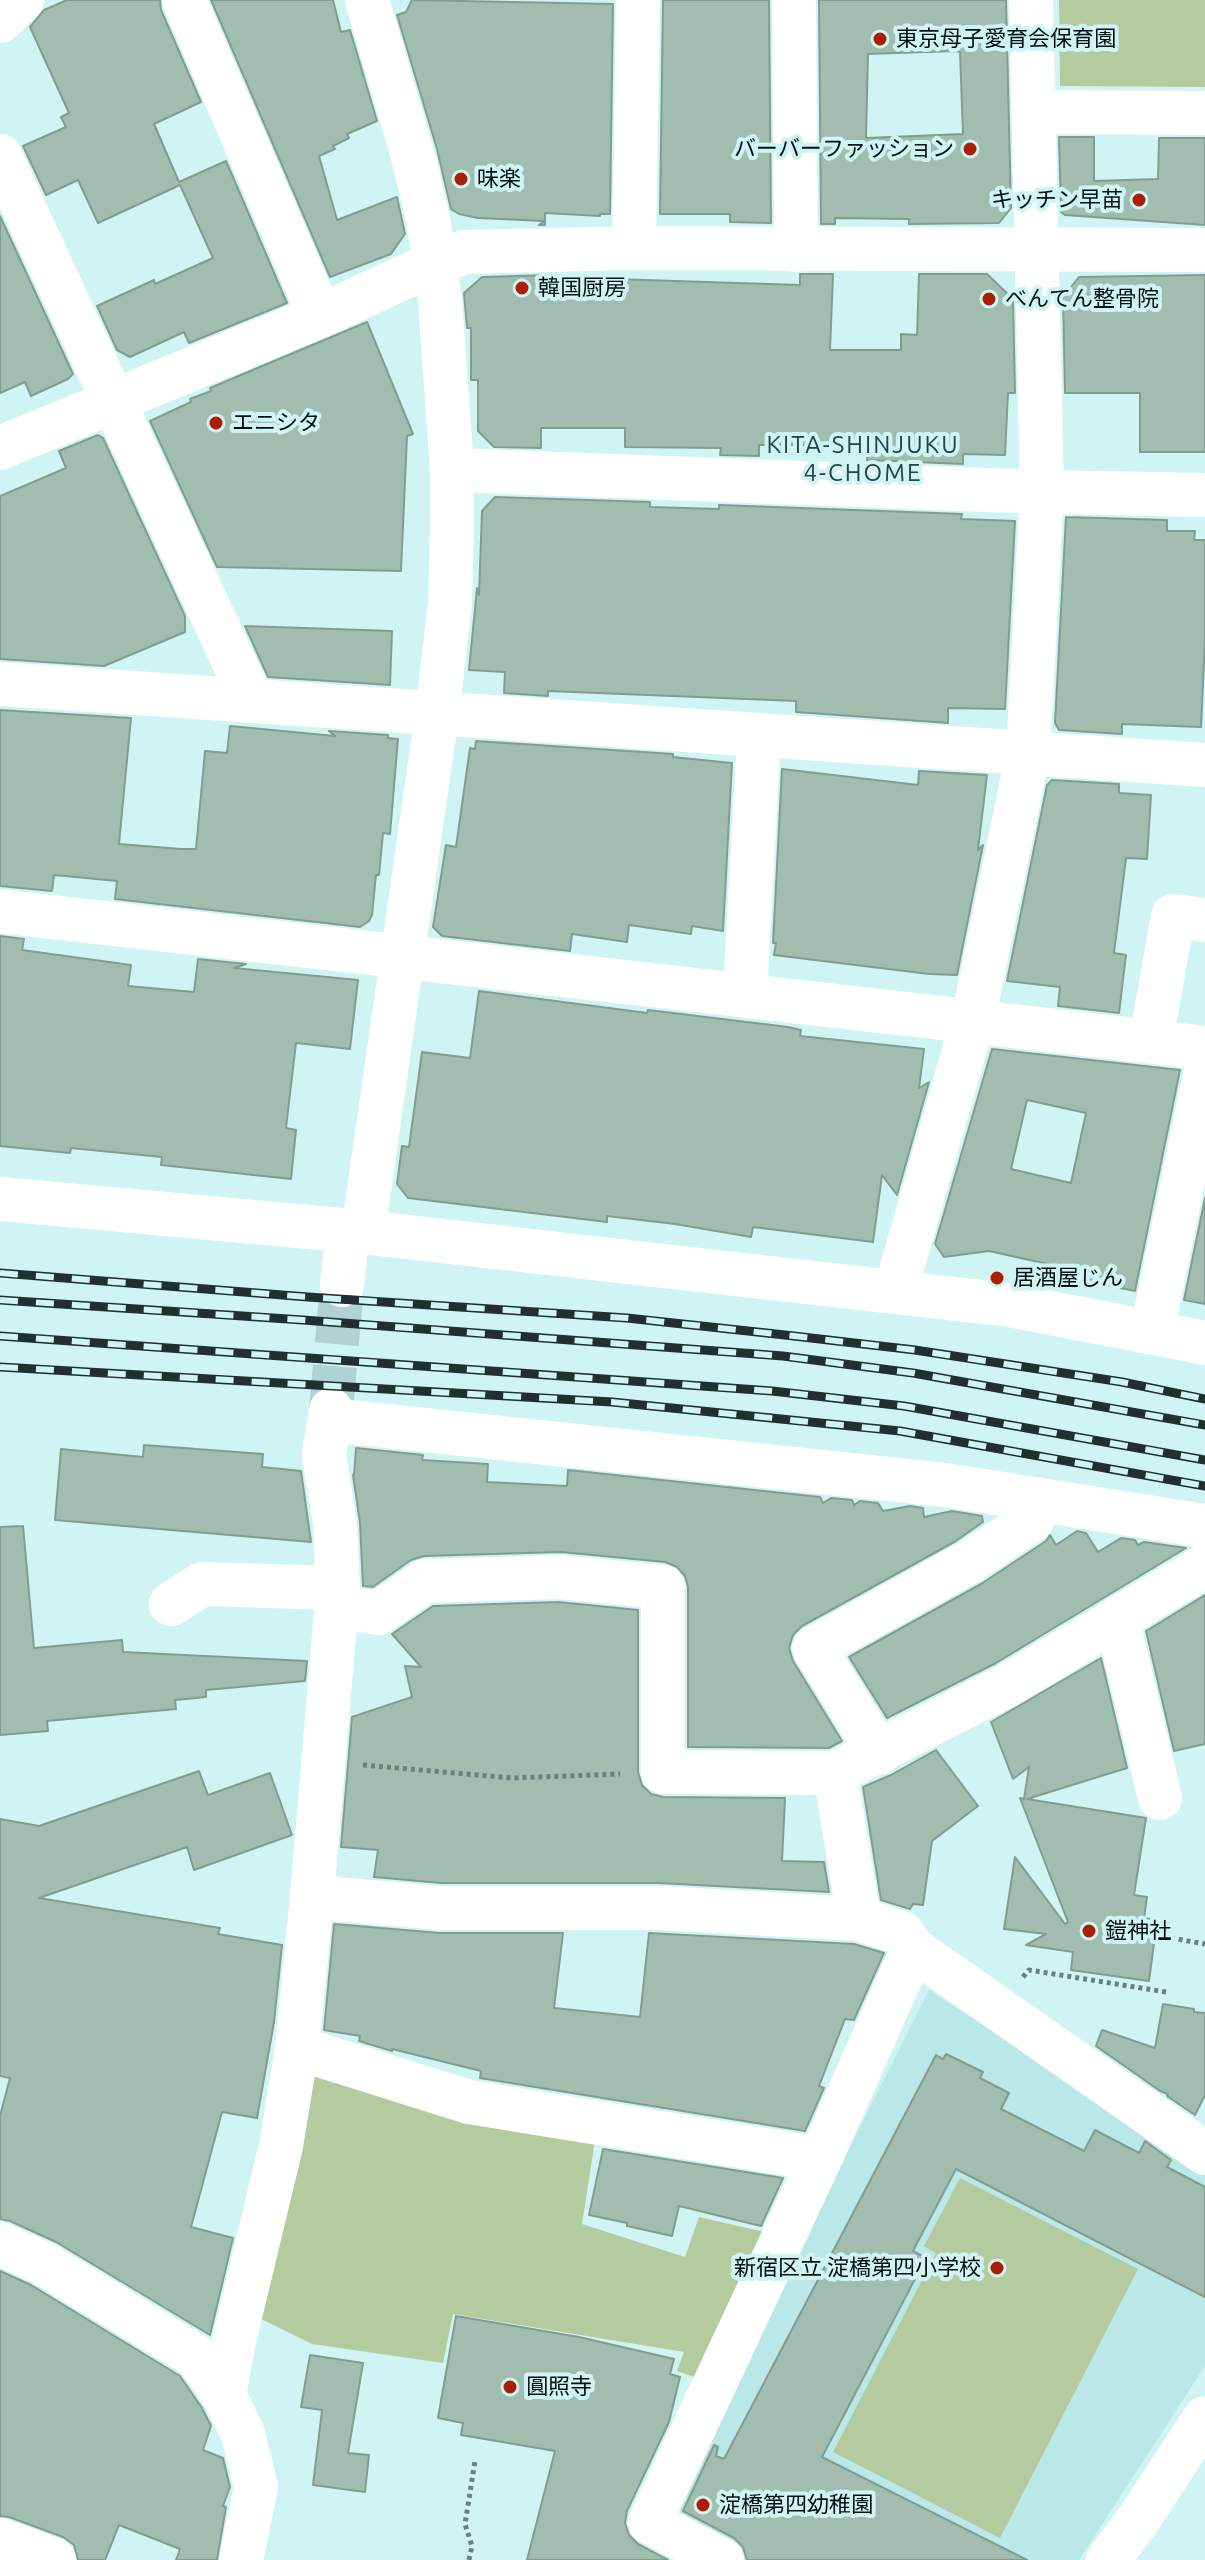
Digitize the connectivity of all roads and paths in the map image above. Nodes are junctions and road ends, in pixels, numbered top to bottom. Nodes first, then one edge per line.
1 (22, 0) edge
2 (184, 0) edge
3 (367, 0) edge
4 (638, 0) edge
5 (794, 0) edge
6 (1031, 0) edge
7 (0, 21) edge
8 (1034, 112) junction
9 (1205, 113) edge
10 (0, 156) edge
11 (634, 248) junction
12 (1038, 249) junction
13 (796, 250) junction
14 (1205, 250) edge
15 (435, 263) junction
16 (320, 316) junction
17 (112, 401) junction
18 (0, 448) edge
19 (452, 470) junction
20 (1042, 492) junction
21 (1205, 495) edge
22 (0, 684) edge
23 (251, 699) junction
24 (437, 714) junction
25 (759, 735) junction
26 (1028, 753) junction
27 (1205, 765) edge
28 (0, 911) edge
29 (1205, 920) edge
30 (403, 956) junction
31 (745, 994) junction
32 (973, 1020) junction
33 (1151, 1041) junction
34 (1205, 1048) edge
35 (1205, 1074) edge
36 (0, 1199) edge
37 (355, 1231) junction
38 (342, 1285) tunnel mouth
39 (895, 1292) junction
40 (1152, 1332) junction
41 (1205, 1343) edge
42 (1037, 1499) junction
43 (1205, 1526) edge
44 (1205, 1566) edge
45 (337, 1598) junction
46 (171, 1604) dead end
47 (1117, 1619) junction
48 (879, 1753) junction
49 (322, 1761) junction
50 (663, 1772) junction
51 (835, 1773) junction
52 (1160, 1798) dead end
53 (312, 1897) junction
54 (859, 1919) junction
55 (1155, 1935) dead end
56 (1205, 1944) edge
57 (913, 1949) junction
58 (1166, 1992) dead end
59 (999, 2009) junction
60 (297, 2048) junction
61 (1205, 2153) edge
62 (820, 2159) junction
63 (0, 2244) edge
64 (224, 2395) junction
65 (1205, 2418) edge
66 (475, 2461) dead end
67 (0, 2540) edge
68 (54, 2560) edge
69 (241, 2560) edge
70 (469, 2560) edge
71 (722, 2560) edge
72 (1108, 2560) edge

1 - 7 street
2 - 16 street
3 - 15 street
4 - 11 street
5 - 13 street
6 - 8 street
8 - 9 street
8 - 12 street
10 - 17 street
11 - 13 street
11 - 15 street
12 - 13 street
12 - 14 street
12 - 20 street
15 - 16 street
15 - 19 street
16 - 17 street
17 - 18 street
17 - 23 street
19 - 20 street
19 - 24 street
20 - 21 street
20 - 26 street
22 - 23 street
23 - 24 street
24 - 25 street
24 - 30 street
25 - 26 street
25 - 31 street
26 - 27 street
26 - 32 street
28 - 30 street
29 - 33 street
30 - 31 street
30 - 37 street
31 - 32 street
32 - 33 street
32 - 39 street
33 - 34 street
35 - 40 street
36 - 37 street
37 - 38 street
37 - 39 street
39 - 40 street
40 - 41 street
42 - 43 street
42 - 45 street
42 - 48 street
44 - 47 street
45 - 46 street
45 - 49 street
45 - 50 street
47 - 48 street
47 - 52 street
48 - 51 street
49 - 50 path
49 - 53 street
50 - 51 street
51 - 54 street
53 - 54 street
53 - 60 street
54 - 57 street
55 - 56 path
57 - 59 street
57 - 62 street
58 - 59 path
59 - 61 street
60 - 62 street
60 - 64 street
62 - 71 street
63 - 64 street
64 - 69 street
65 - 72 street
66 - 70 path
67 - 68 street

